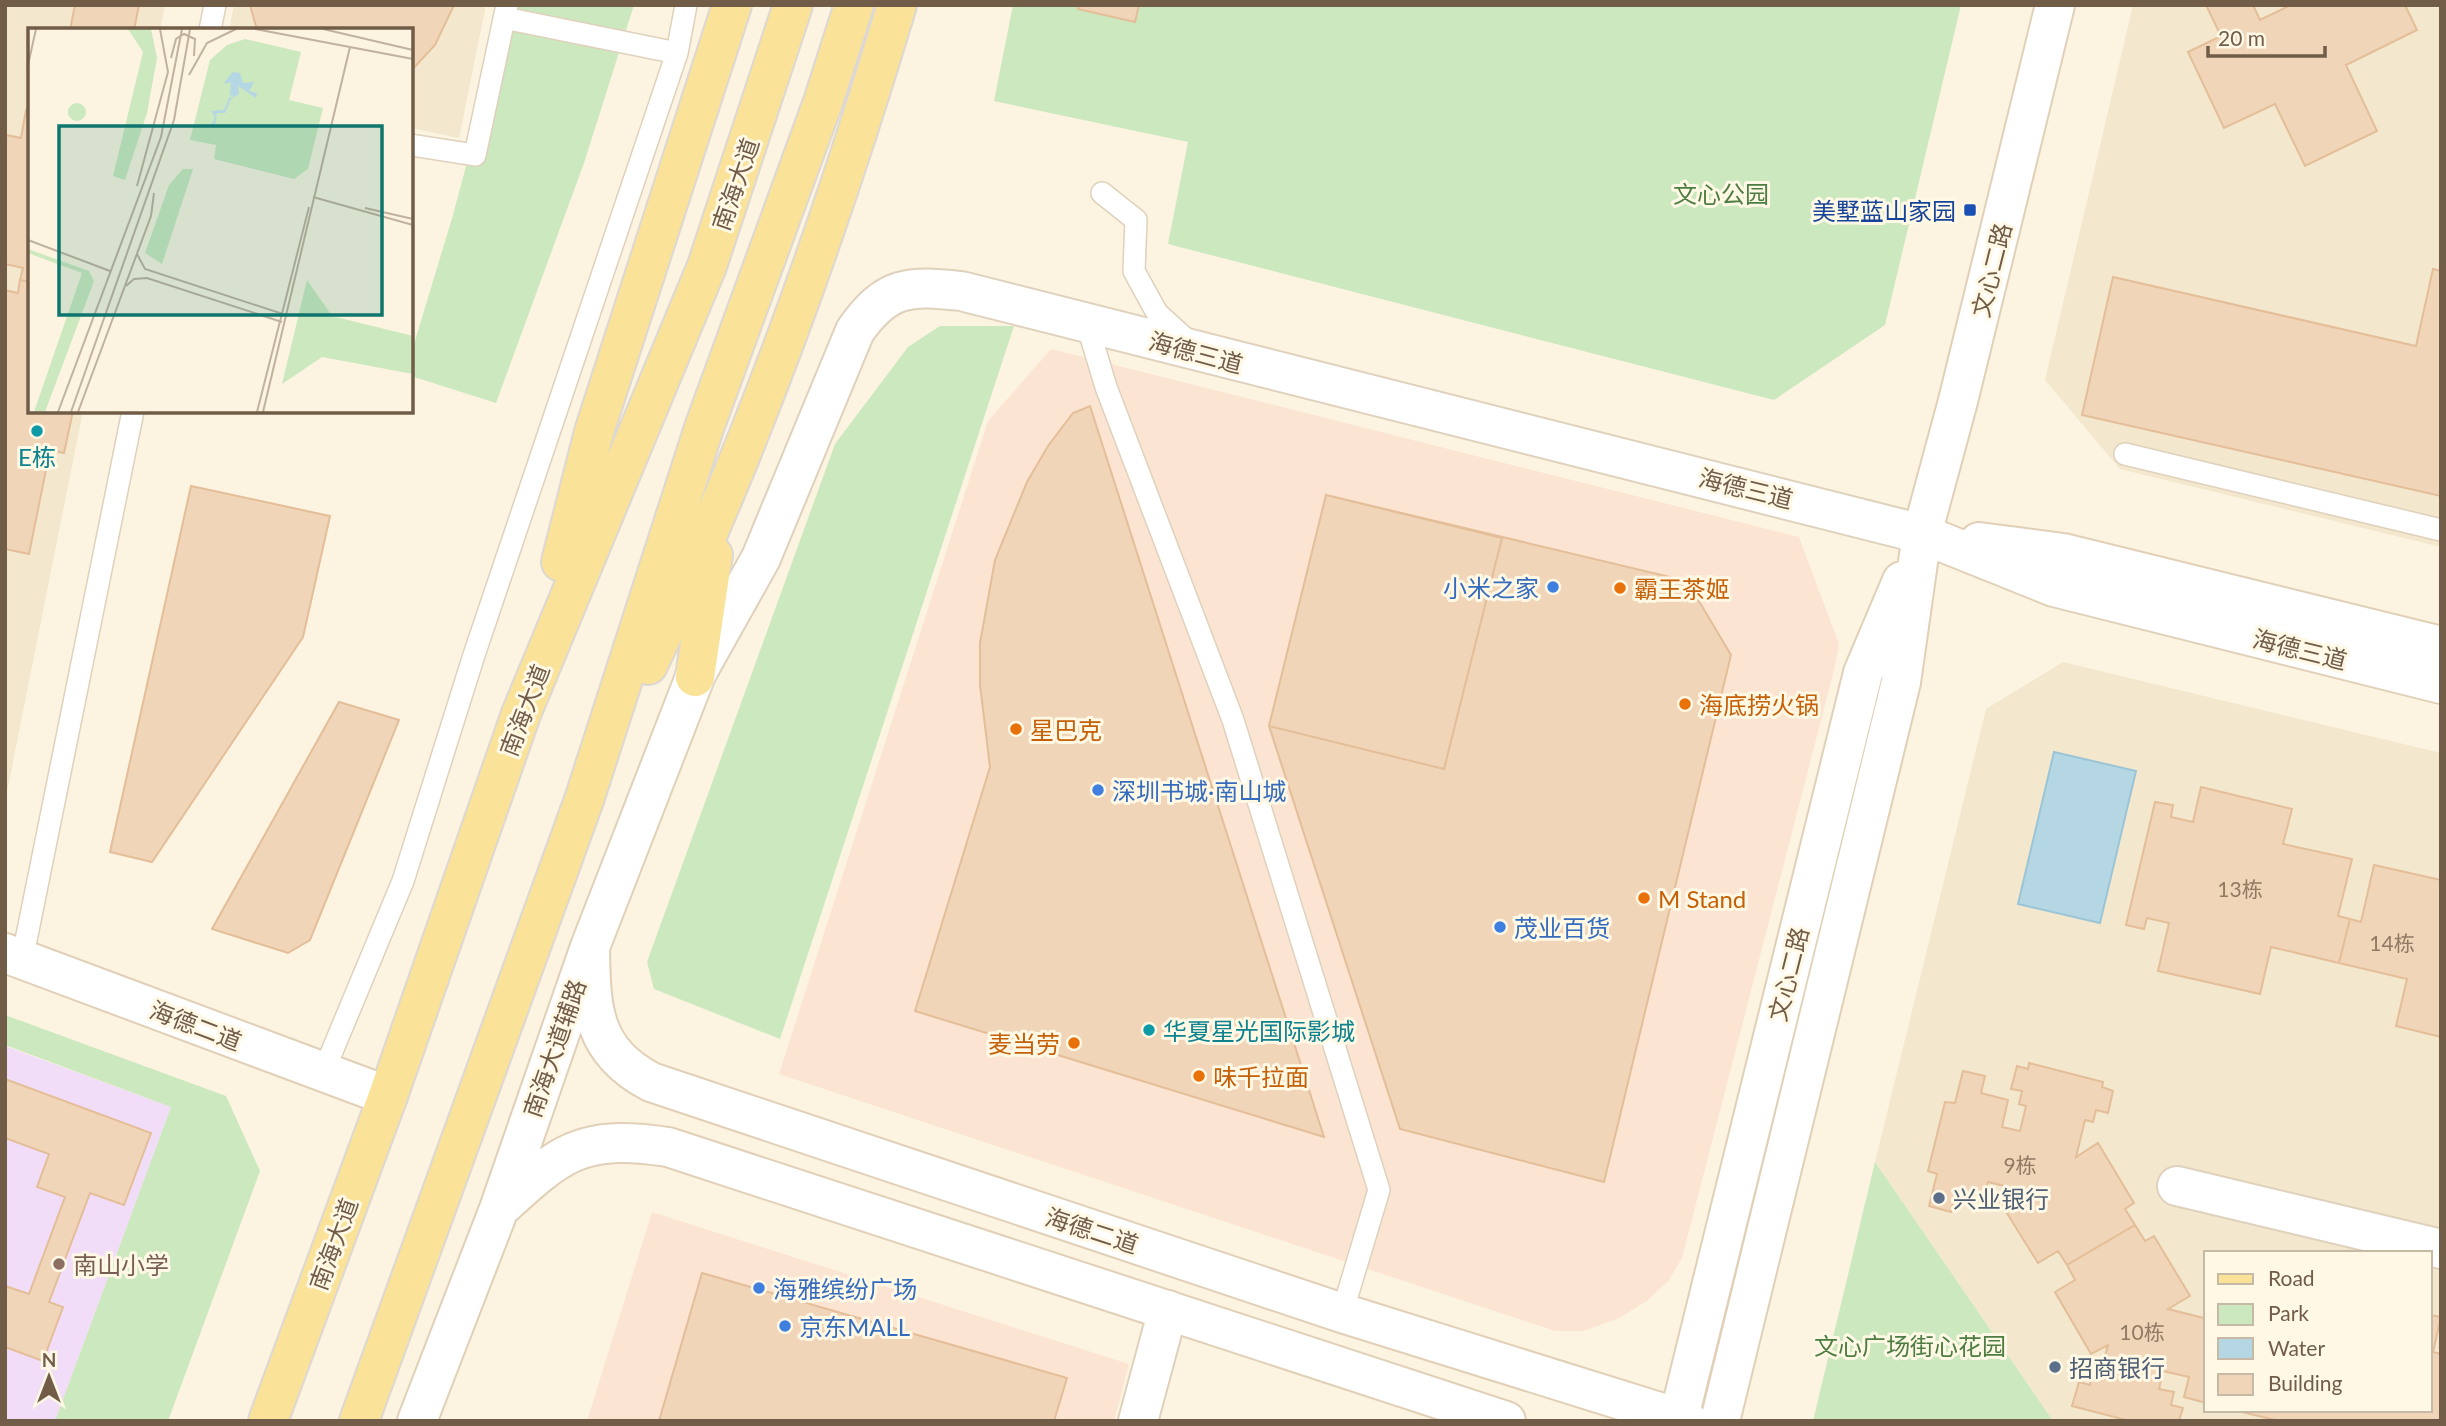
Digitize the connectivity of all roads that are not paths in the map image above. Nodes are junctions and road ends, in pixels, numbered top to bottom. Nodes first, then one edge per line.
1 (215, 5) edge
2 (686, 5) edge
3 (732, 5) edge
4 (793, 5) edge
5 (854, 5) edge
6 (897, 5) edge
7 (2055, 5) edge
8 (505, 12) edge
9 (210, 28) edge
10 (677, 53) junction
11 (413, 145) edge
12 (1102, 193) dead end
13 (1087, 324) junction
14 (1202, 354) junction
15 (133, 413) edge
16 (2125, 454) dead end
17 (720, 508) junction
18 (2441, 530) edge
19 (1922, 534) junction
20 (2441, 646) edge
21 (695, 677) junction
22 (2441, 684) edge
23 (522, 714) junction
24 (584, 800) junction
25 (590, 947) junction
26 (13, 956) edge
27 (323, 1073) junction
28 (388, 1096) junction
29 (2176, 1186) dead end
30 (499, 1209) junction
31 (2441, 1249) edge
32 (1168, 1310) junction
33 (1342, 1313) junction
34 (388, 1343) junction
35 (1681, 1420) edge
36 (268, 1421) edge
37 (359, 1421) edge
38 (379, 1421) edge
39 (418, 1421) edge
40 (1138, 1421) edge
41 (1506, 1421) edge
42 (1720, 1421) edge

1 - 9 lane
2 - 10 lane
3 - 23 main road
4 - 23 main road, 南海大道
5 - 24 main road
6 - 17 main road
7 - 19 street, 文心二路
8 - 10 lane
8 - 11 lane
10 - 27 lane
12 - 14 lane
13 - 14 street, 海德三道
13 - 21 street, 海德三道
13 - 33 lane
14 - 19 street, 海德三道
15 - 26 lane
16 - 18 lane
17 - 21 main road
17 - 24 main road
19 - 20 street, 海德三道
19 - 22 street, 海德三道
19 - 35 street, 文心二路
19 - 42 street, 文心二路
21 - 25 street, 南海大道辅路
23 - 28 main road, 南海大道
24 - 34 main road
25 - 30 street, 南海大道辅路
25 - 33 street, 海德二道
26 - 27 street, 海德二道
27 - 28 street, 海德二道
28 - 36 main road, 南海大道
29 - 31 street
30 - 32 street
30 - 39 street, 南海大道辅路
32 - 40 street
32 - 41 street
33 - 35 street, 海德二道
34 - 37 main road
34 - 38 main road

